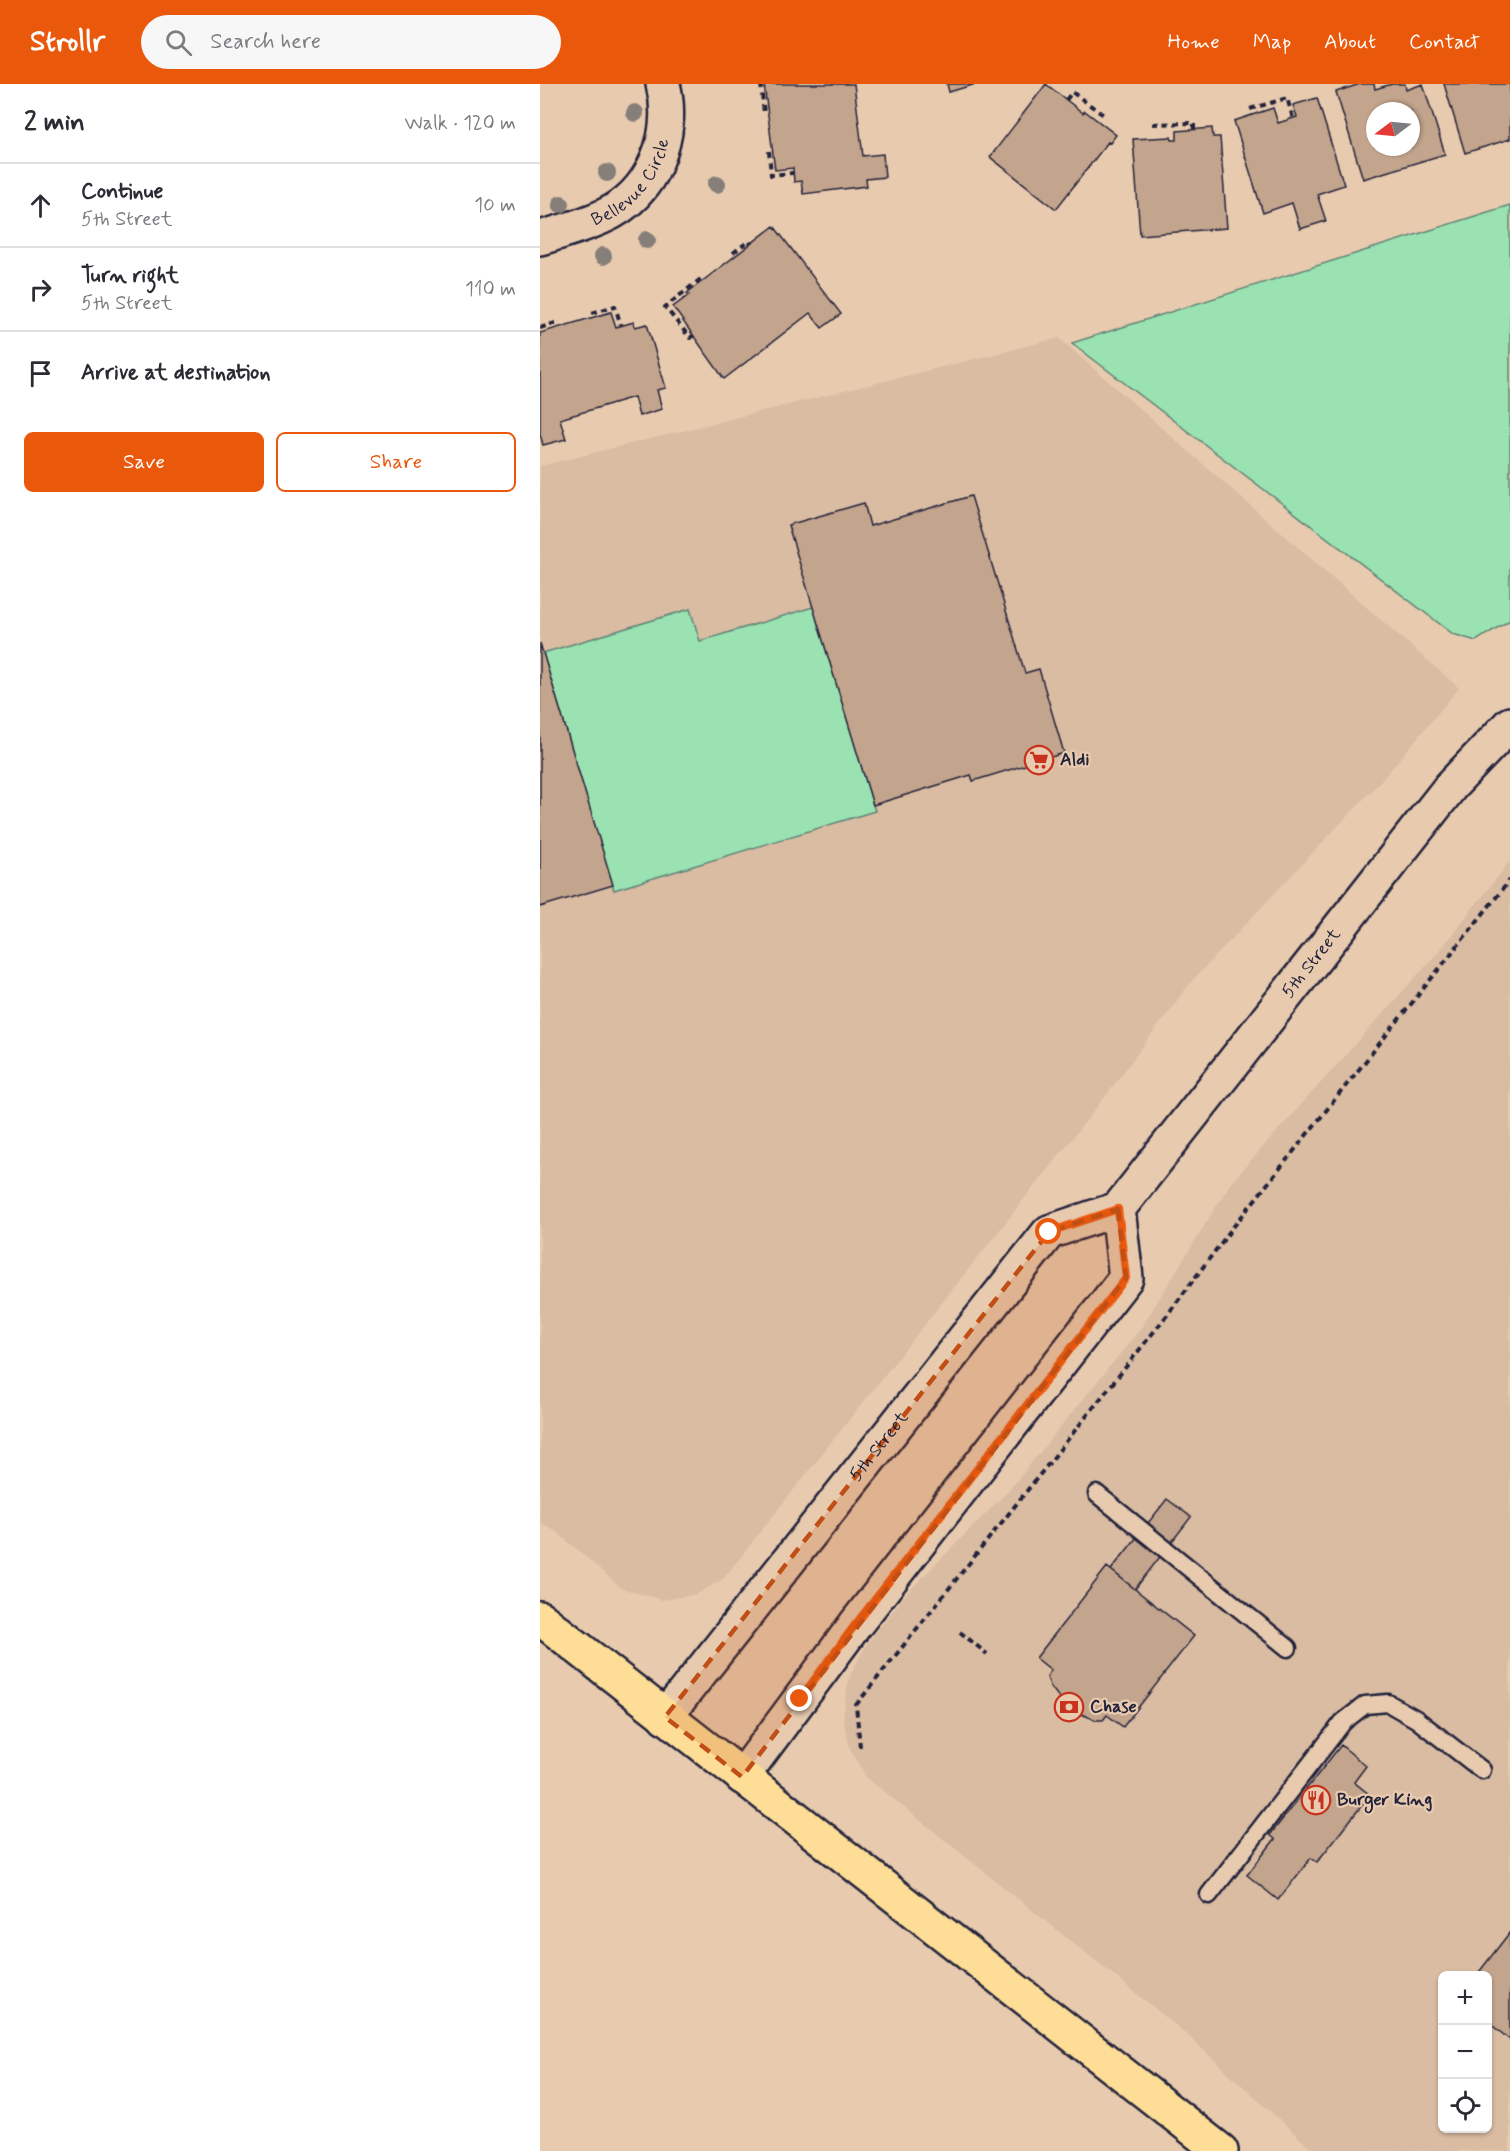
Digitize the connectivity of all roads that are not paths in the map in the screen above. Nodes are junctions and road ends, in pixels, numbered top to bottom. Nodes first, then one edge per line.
1 (663, 84) edge
2 (540, 238) edge
3 (1510, 724) edge
4 (1118, 1209) junction
5 (1097, 1494) dead end
6 (540, 1618) edge
7 (1288, 1648) dead end
8 (665, 1717) junction
9 (1482, 1770) dead end
10 (742, 1778) junction
11 (1209, 1895) dead end
12 (1221, 2151) edge

1 - 2 street, Bellevue Circle
3 - 4 street, 5th Street
4 - 8 street, 5th Street
4 - 10 street
5 - 7 lane
6 - 8 main road
8 - 10 main road
9 - 11 lane
10 - 12 main road

